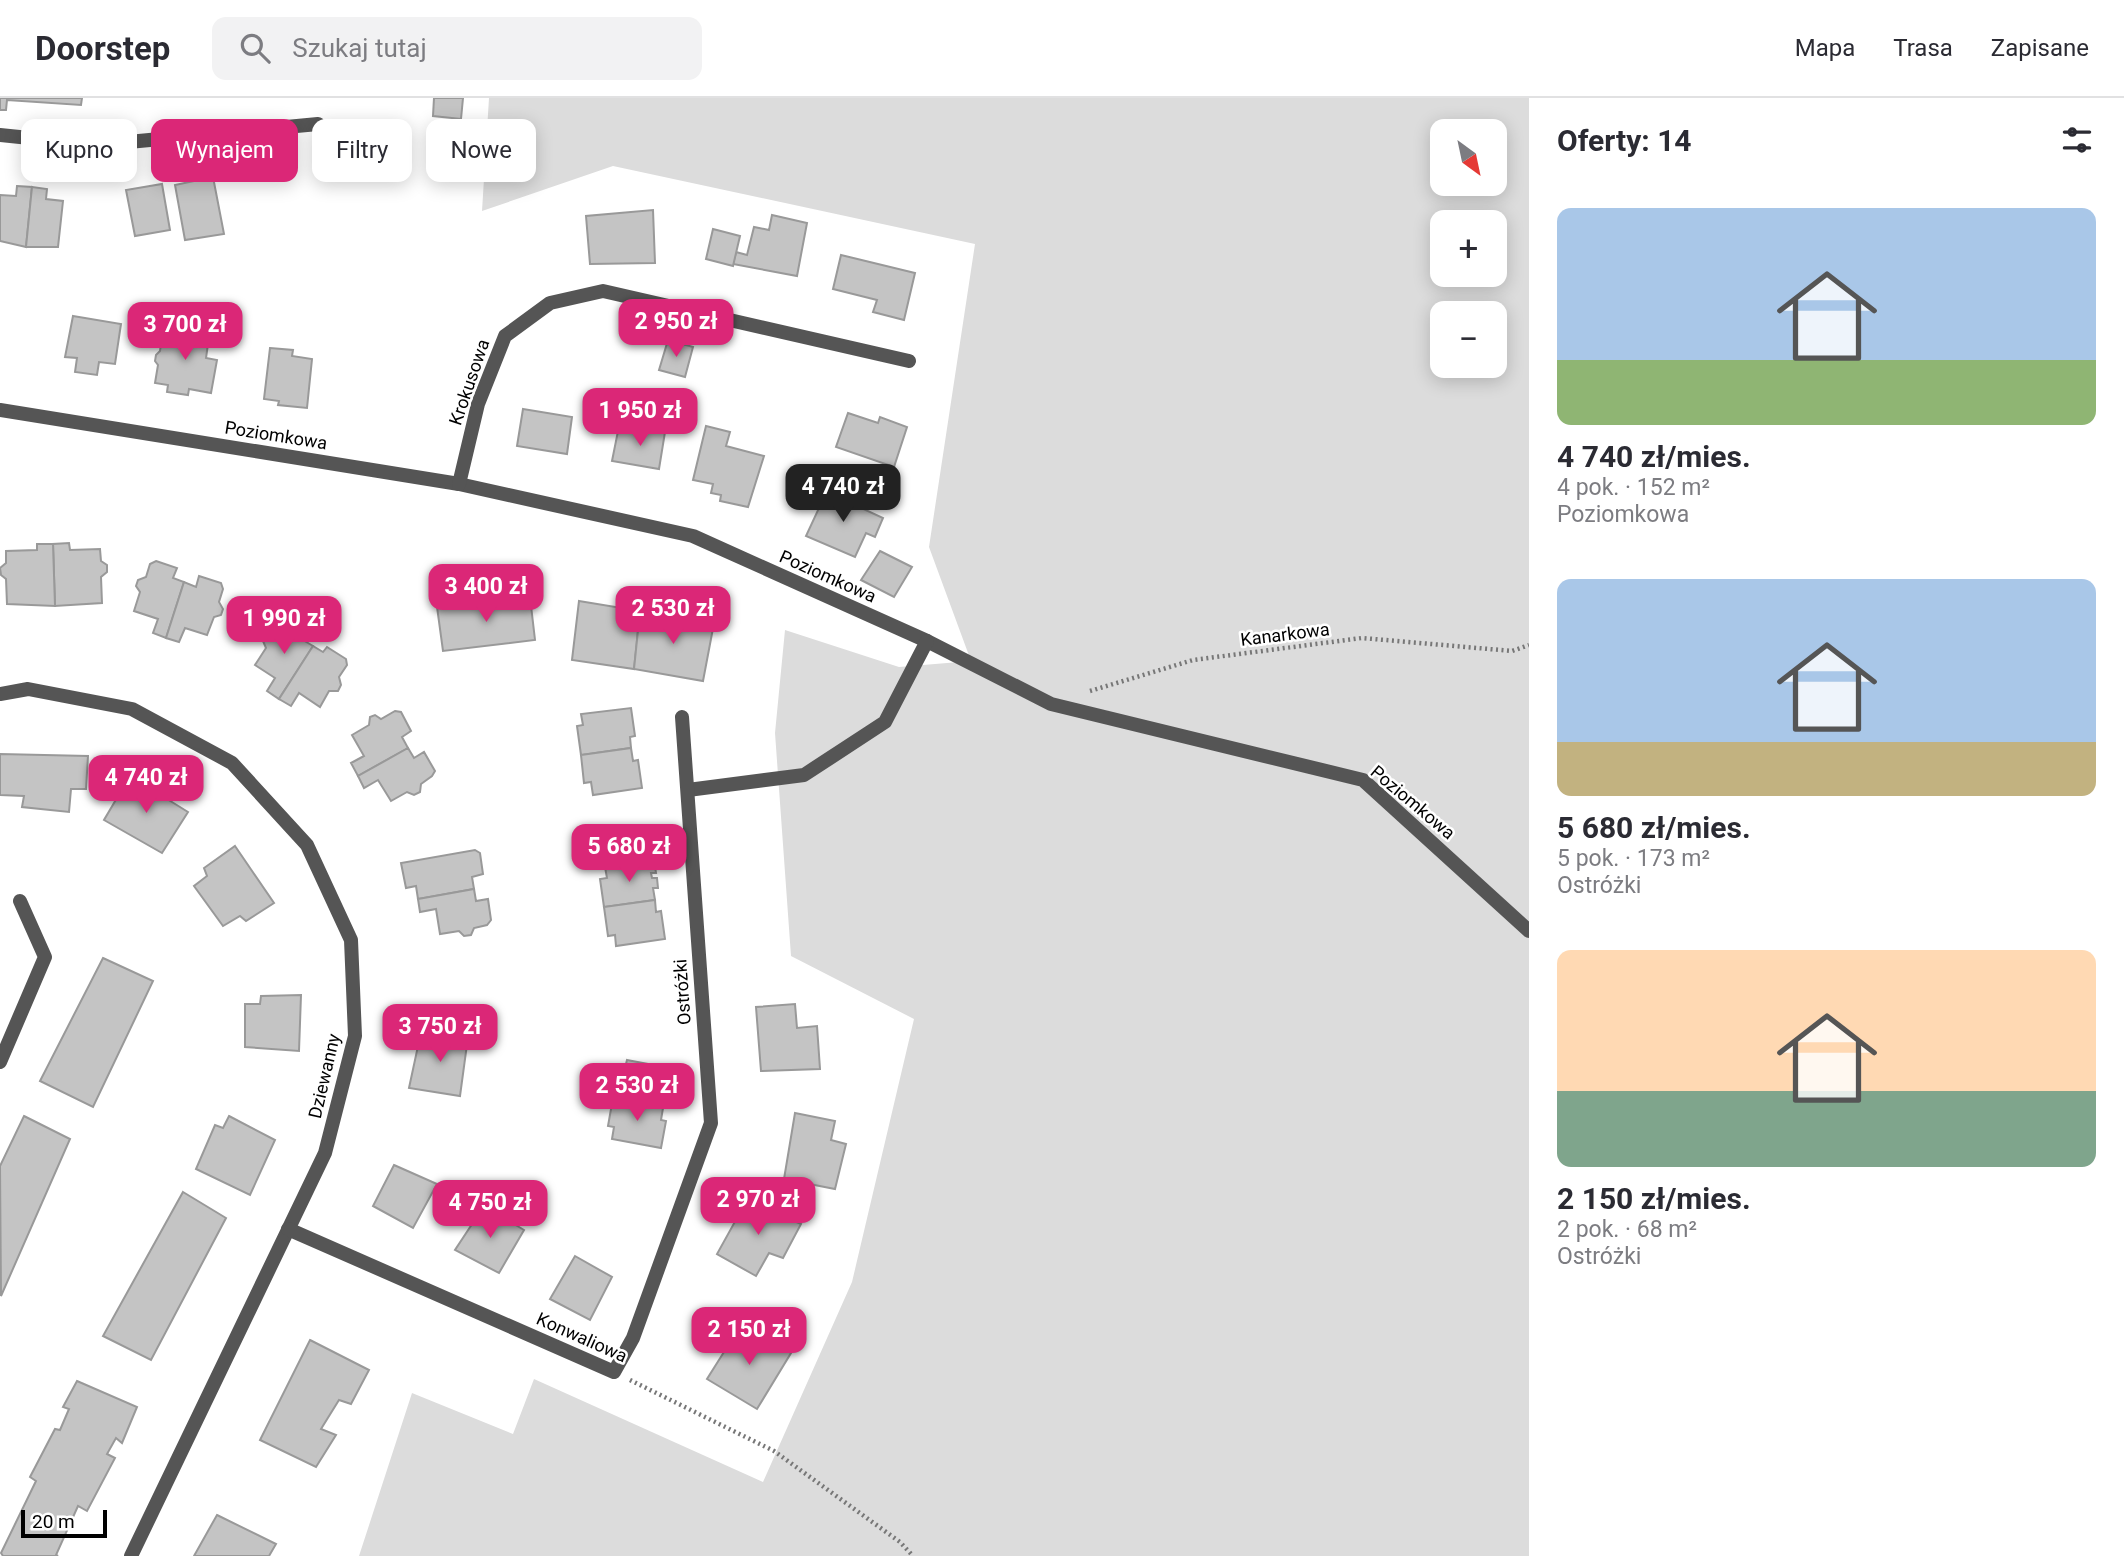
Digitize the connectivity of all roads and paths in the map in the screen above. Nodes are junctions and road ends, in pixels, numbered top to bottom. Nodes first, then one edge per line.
1 (312, 125) edge
2 (0, 135) edge
3 (908, 361) dead end
4 (0, 410) edge
5 (459, 484) junction
6 (927, 641) junction
7 (1529, 645) edge
8 (1088, 692) dead end
9 (0, 694) edge
10 (682, 718) dead end
11 (688, 790) junction
12 (20, 901) dead end
13 (1529, 931) edge
14 (0, 1062) edge
15 (288, 1229) junction
16 (614, 1372) junction
17 (131, 1556) edge
18 (913, 1556) edge

1 - 2 street
3 - 5 street, Krokusowa
4 - 5 street, Poziomkowa
5 - 6 street, Poziomkowa
6 - 11 street
6 - 13 street, Poziomkowa
7 - 8 path, Kanarkowa
9 - 15 street, Dziewanny
10 - 11 street, Ostróżki
11 - 16 street, Ostróżki
12 - 14 street
15 - 16 street, Konwaliowa
15 - 17 street, Dziewanny
16 - 18 path, Konwaliowa

